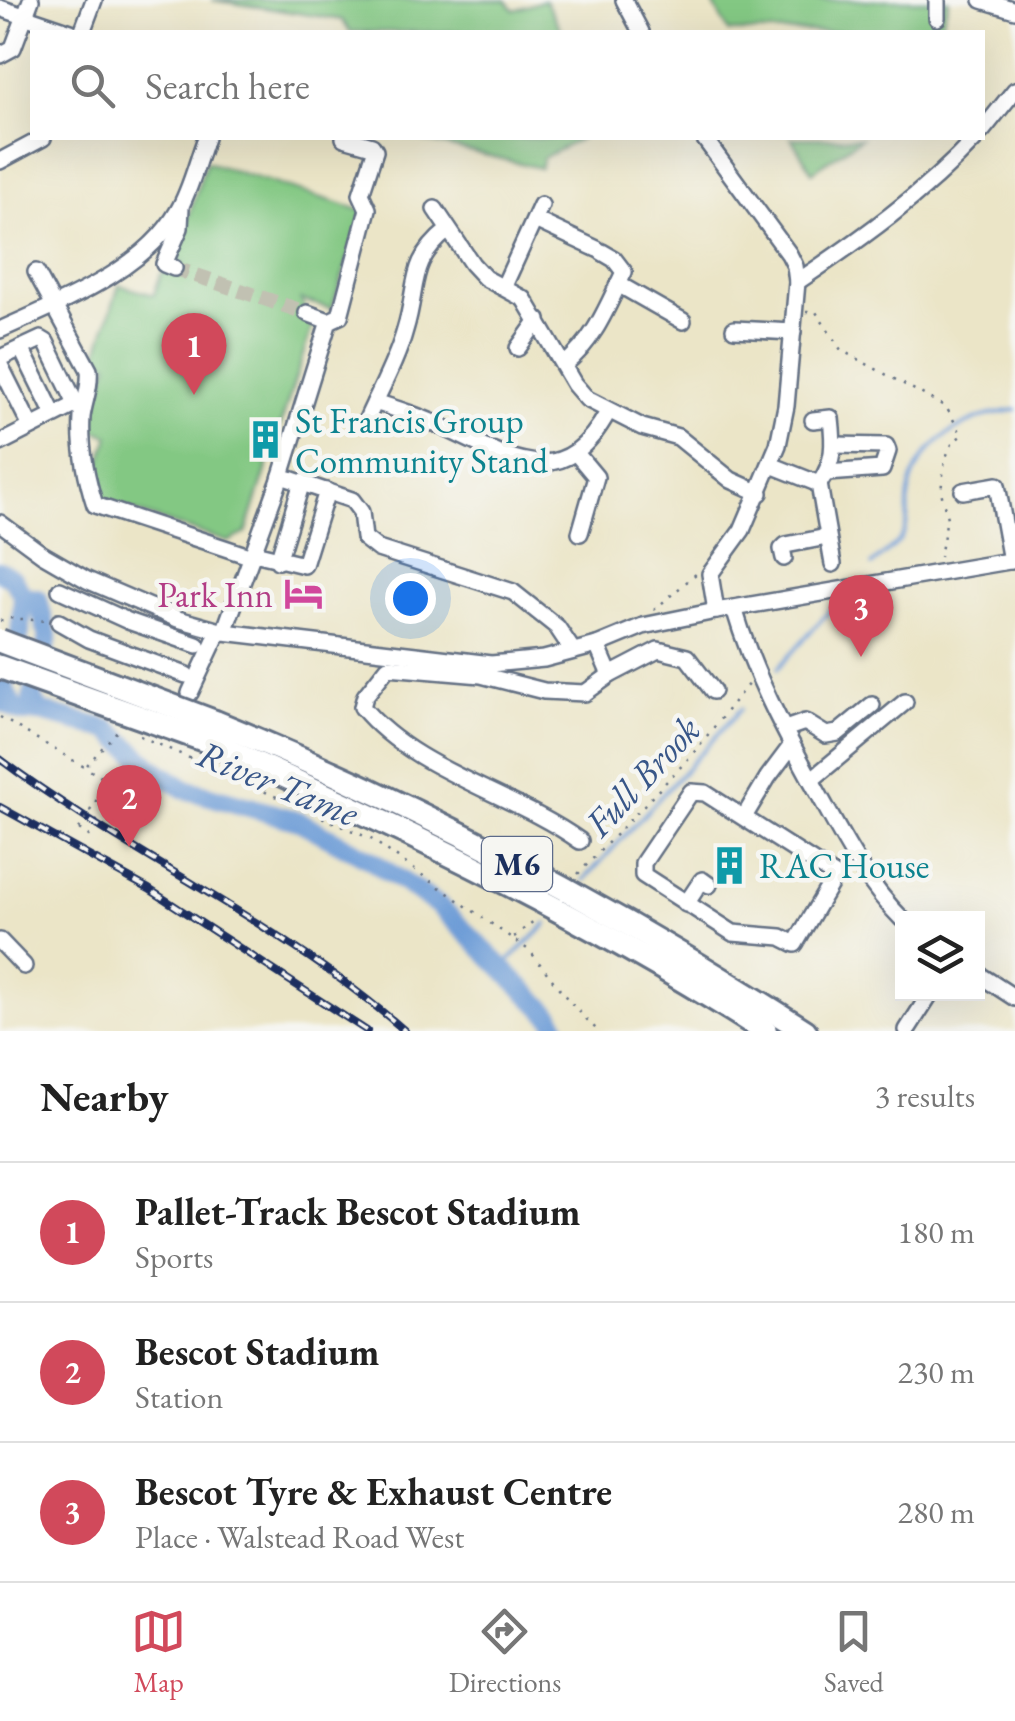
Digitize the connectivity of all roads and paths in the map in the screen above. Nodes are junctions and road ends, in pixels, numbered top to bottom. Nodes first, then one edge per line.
1 (94, 0) edge
2 (624, 0) edge
3 (937, 0) edge
4 (982, 0) edge
5 (0, 8) edge
6 (28, 8) edge
7 (1015, 10) edge
8 (936, 18) dead end
9 (67, 30) edge
10 (83, 30) edge
11 (640, 30) edge
12 (0, 55) edge
13 (1015, 90) edge
14 (985, 127) edge
15 (39, 140) edge
16 (205, 140) edge
17 (351, 140) edge
18 (705, 140) edge
19 (974, 140) edge
20 (0, 160) edge
21 (181, 207) junction
22 (435, 210) dead end
23 (448, 230) junction
24 (174, 268) dead end
25 (36, 272) dead end
26 (621, 278) junction
27 (797, 282) junction
28 (504, 286) junction
29 (53, 304) junction
30 (794, 312) junction
31 (308, 313) tunnel mouth
32 (538, 320) junction
33 (329, 321) junction
34 (683, 321) dead end
35 (734, 329) dead end
36 (0, 330) edge
37 (751, 332) junction
38 (793, 332) junction
39 (20, 348) junction
40 (518, 348) dead end
41 (749, 350) dead end
42 (0, 362) edge
43 (564, 365) junction
44 (81, 402) junction
45 (375, 402) junction
46 (608, 412) junction
47 (54, 416) junction
48 (367, 419) dead end
49 (813, 420) dead end
50 (31, 427) junction
51 (2, 436) edge
52 (834, 445) junction
53 (576, 452) junction
54 (771, 465) junction
55 (281, 476) junction
56 (822, 478) junction
57 (302, 482) junction
58 (327, 491) junction
59 (963, 491) dead end
60 (760, 492) junction
61 (0, 523) edge
62 (580, 533) dead end
63 (827, 537) junction
64 (253, 555) junction
65 (784, 558) dead end
66 (1013, 560) edge
67 (278, 561) junction
68 (833, 564) dead end
69 (698, 572) dead end
70 (938, 573) junction
71 (60, 590) dead end
72 (136, 604) junction
73 (734, 608) junction
74 (716, 611) junction
75 (644, 616) dead end
76 (0, 621) edge
77 (128, 621) junction
78 (59, 622) joint
79 (222, 631) junction
80 (0, 641) edge
81 (597, 644) junction
82 (197, 645) dead end
83 (118, 648) junction
84 (573, 651) junction
85 (0, 667) edge
86 (756, 674) junction
87 (186, 675) dead end
88 (610, 676) junction
89 (713, 691) dead end
90 (190, 694) dead end
91 (905, 702) dead end
92 (872, 705) dead end
93 (0, 718) edge
94 (784, 729) junction
95 (117, 731) dead end
96 (134, 732) dead end
97 (211, 732) junction
98 (792, 745) junction
99 (86, 766) junction
100 (810, 780) junction
101 (88, 814) junction
102 (744, 818) junction
103 (100, 823) dead end
104 (92, 838) dead end
105 (580, 841) dead end
106 (576, 877) dead end
107 (710, 885) dead end
108 (686, 904) junction
109 (896, 911) edge
110 (536, 918) dead end
111 (515, 940) junction
112 (0, 941) edge
113 (24, 966) dead end
114 (985, 979) edge
115 (1015, 998) edge
116 (926, 1001) edge
117 (907, 1030) edge
118 (598, 1031) edge
119 (764, 1031) edge
120 (804, 1031) edge

1 - 10 street
2 - 11 street
3 - 8 street
4 - 7 street
5 - 6 street
6 - 9 street
6 - 12 street
13 - 14 street
15 - 20 street
16 - 21 street
17 - 33 street
18 - 27 street
19 - 27 street
21 - 24 street
21 - 29 street
22 - 23 street
23 - 28 street
23 - 45 street
25 - 29 street
26 - 28 street
26 - 34 street
26 - 43 street
27 - 30 street
28 - 32 street
29 - 36 street
29 - 44 street
30 - 38 street
30 - 70 path
31 - 33 street
32 - 40 street
32 - 43 street
33 - 55 street
35 - 37 street
37 - 38 street
37 - 41 street
38 - 54 street
39 - 42 street
39 - 44 street
39 - 47 street
42 - 50 street
43 - 46 street
44 - 47 street
44 - 64 street
45 - 48 street
45 - 53 street
46 - 53 street
46 - 60 street
47 - 50 street
49 - 52 street
50 - 51 street
52 - 56 street
52 - 56 street
53 - 62 street
54 - 56 street
54 - 60 street
55 - 57 street
55 - 64 street
56 - 63 street
57 - 58 street
57 - 67 street
58 - 67 street
58 - 84 street
59 - 66 street
60 - 74 street
61 - 72 street
63 - 65 street
63 - 68 street
64 - 67 street
64 - 79 street
66 - 70 street
69 - 75 path
70 - 73 street
71 - 77 street
72 - 77 street
72 - 79 street
73 - 74 street
73 - 86 street
74 - 81 street
76 - 78 path
77 - 82 street
77 - 83 street
78 - 83 street
79 - 84 street
79 - 90 street
80 - 97 highway, M6, bridge
81 - 84 street
81 - 88 street
83 - 87 street
85 - 97 highway, M6, bridge
86 - 94 street
86 - 106 path
88 - 89 street
88 - 105 street
91 - 100 street
92 - 94 street
93 - 99 path
94 - 98 street
95 - 99 path
96 - 111 path
97 - 119 highway, M6
97 - 120 highway, M6
98 - 100 street
98 - 102 street
99 - 101 path, bridge
100 - 109 street
101 - 103 path
101 - 104 path, bridge
102 - 108 street
102 - 108 street
107 - 108 street
110 - 111 path
111 - 118 path
112 - 113 street
114 - 115 street
116 - 117 street

